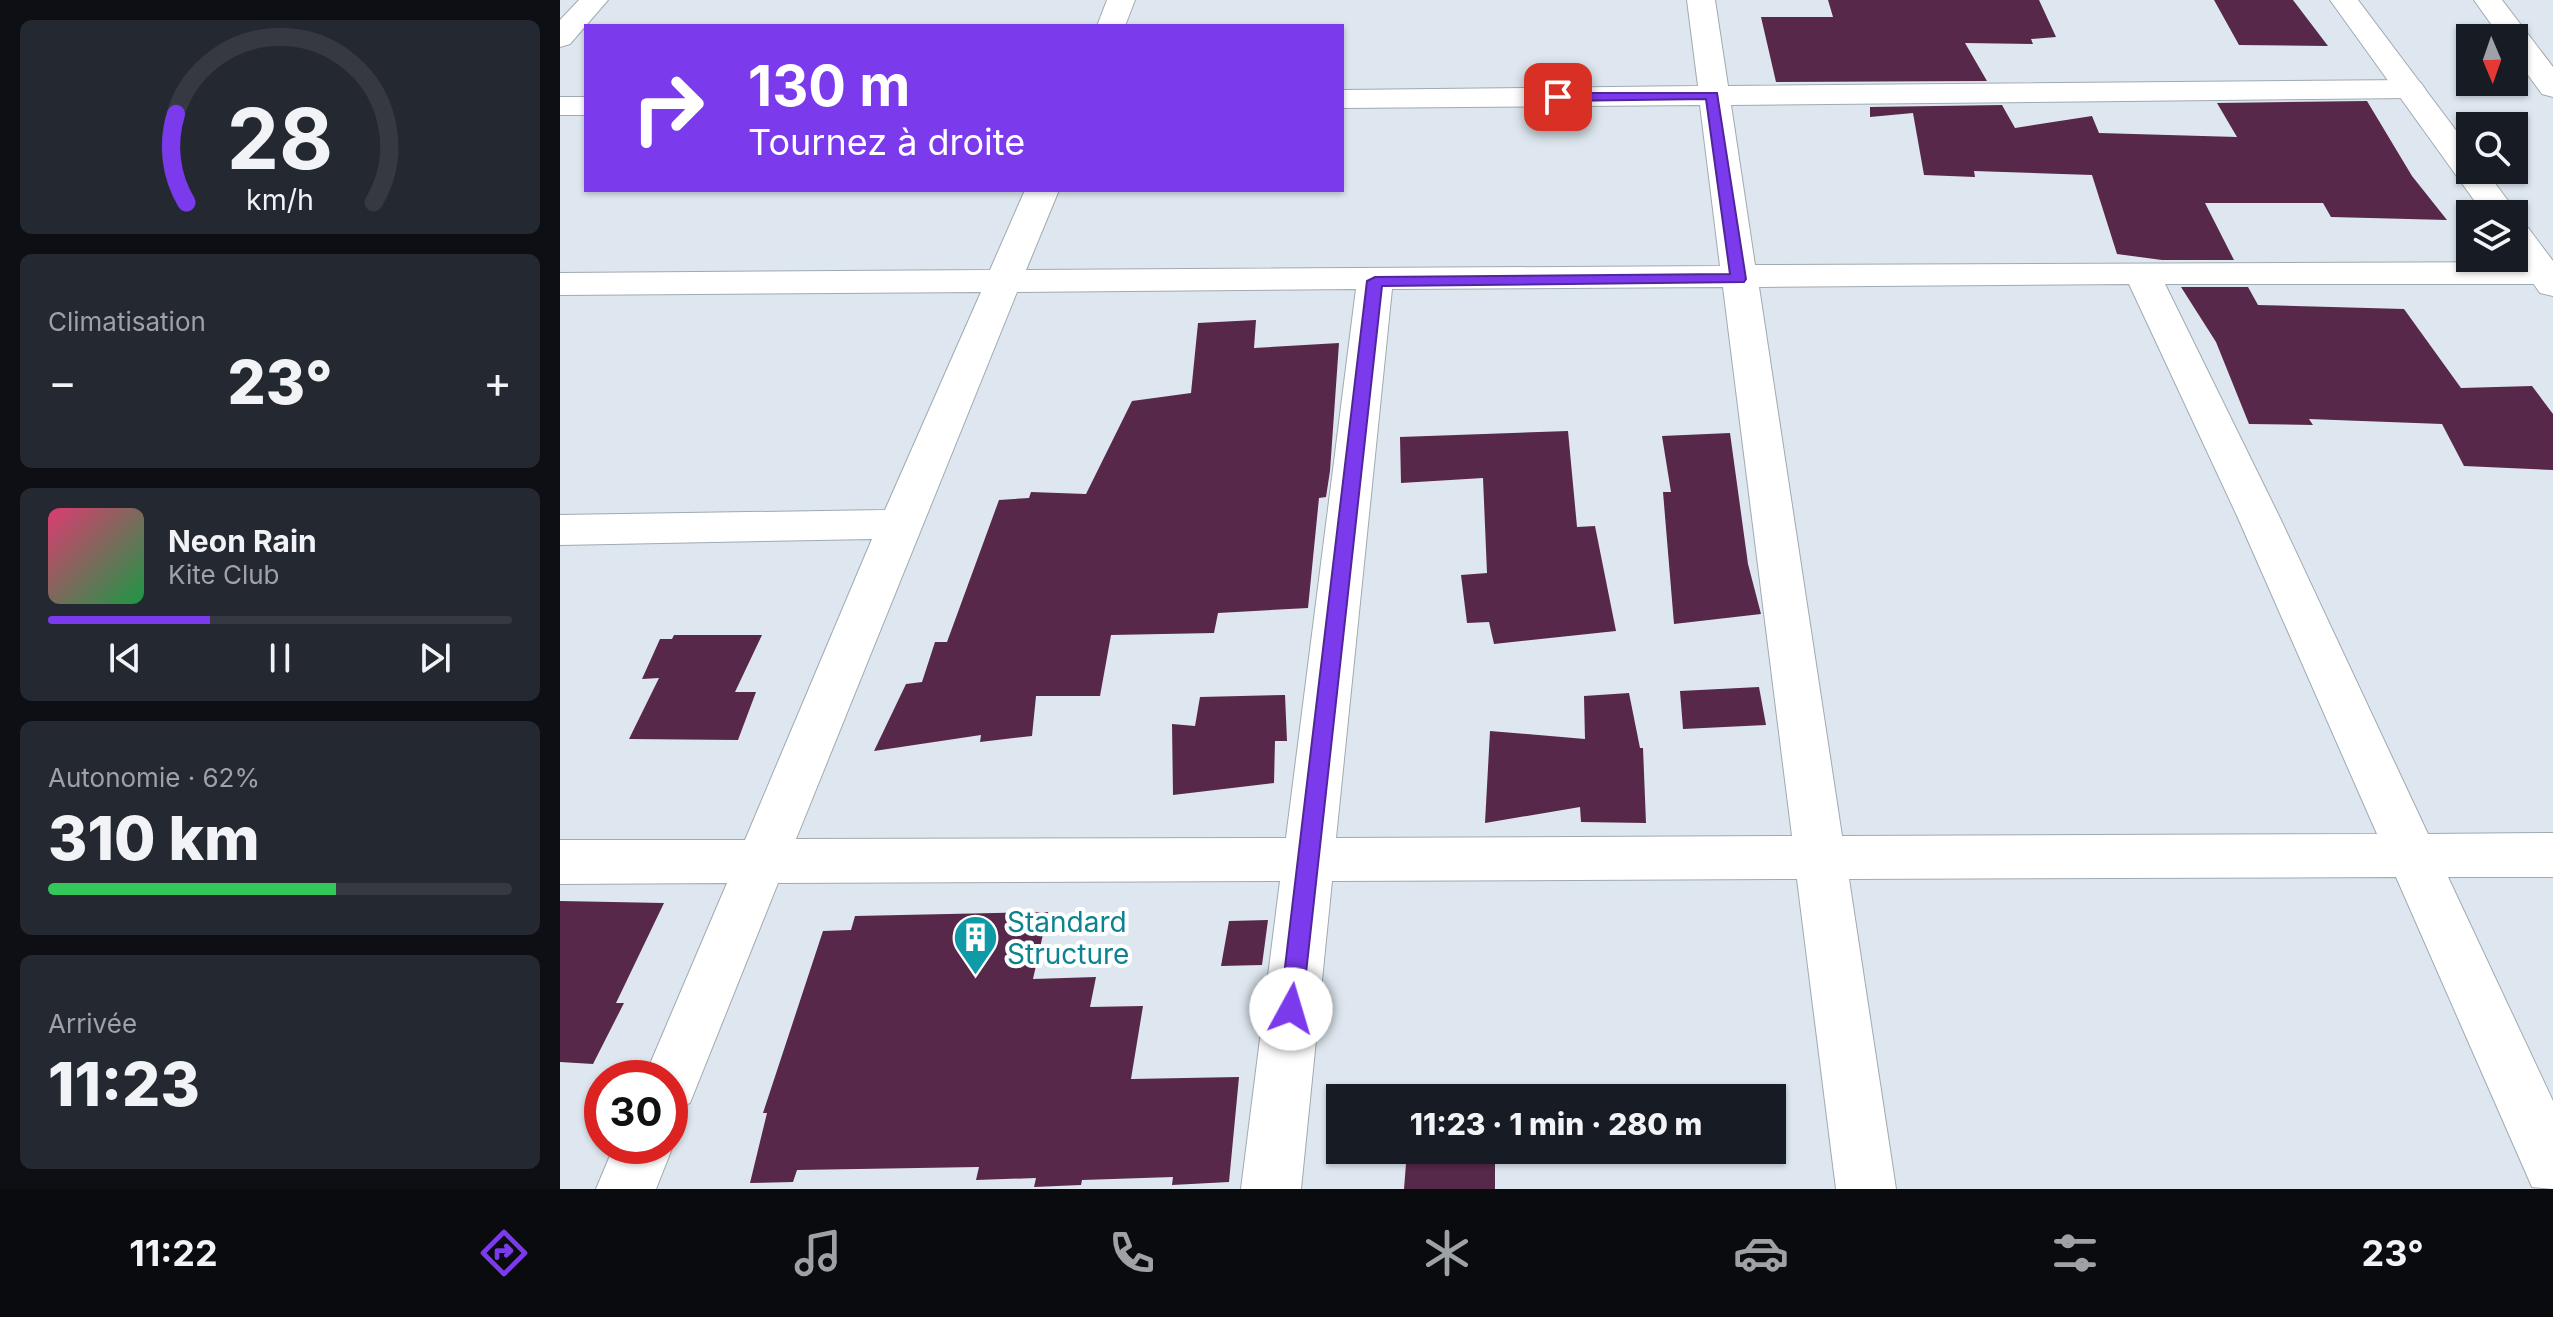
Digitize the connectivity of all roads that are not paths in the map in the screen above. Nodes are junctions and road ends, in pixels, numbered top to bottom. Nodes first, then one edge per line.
1 (594, 0) edge
2 (1121, 0) edge
3 (1701, 0) edge
4 (2344, 0) edge
5 (2488, 0) edge
6 (1112, 24) edge
7 (2505, 24) edge
8 (560, 38) edge
9 (2528, 49) edge
10 (2553, 49) edge
11 (2528, 57) edge
12 (2553, 88) edge
13 (2410, 89) junction
14 (1712, 96) junction
15 (1344, 99) edge
16 (560, 106) edge
17 (584, 106) edge
18 (1041, 192) edge
19 (2491, 200) edge
20 (2528, 250) edge
21 (2143, 276) junction
22 (2549, 276) edge
23 (1738, 279) junction
24 (1375, 281) junction
25 (1004, 282) junction
26 (560, 284) edge
27 (900, 524) junction
28 (560, 530) edge
29 (2411, 855) junction
30 (2553, 855) edge
31 (1821, 858) junction
32 (1308, 859) junction
33 (763, 861) junction
34 (560, 862) edge
35 (680, 1060) edge
36 (636, 1164) edge
37 (2553, 1166) edge
38 (626, 1189) edge
39 (1271, 1189) edge
40 (1866, 1189) edge

1 - 8 street
2 - 6 street
3 - 14 street
4 - 13 street
5 - 7 street
9 - 10 street
11 - 12 street
13 - 14 street
13 - 19 street
14 - 15 street
14 - 23 street
16 - 17 street
18 - 25 street
20 - 22 street
21 - 22 street
21 - 23 street
21 - 29 street
23 - 24 street
23 - 31 street
24 - 25 street
24 - 32 street
25 - 26 street
25 - 27 street
27 - 28 street
27 - 33 street
29 - 30 street
29 - 31 street
29 - 37 street
31 - 32 street
31 - 40 street
32 - 33 street
32 - 39 street
33 - 34 street
33 - 35 street
36 - 38 street

